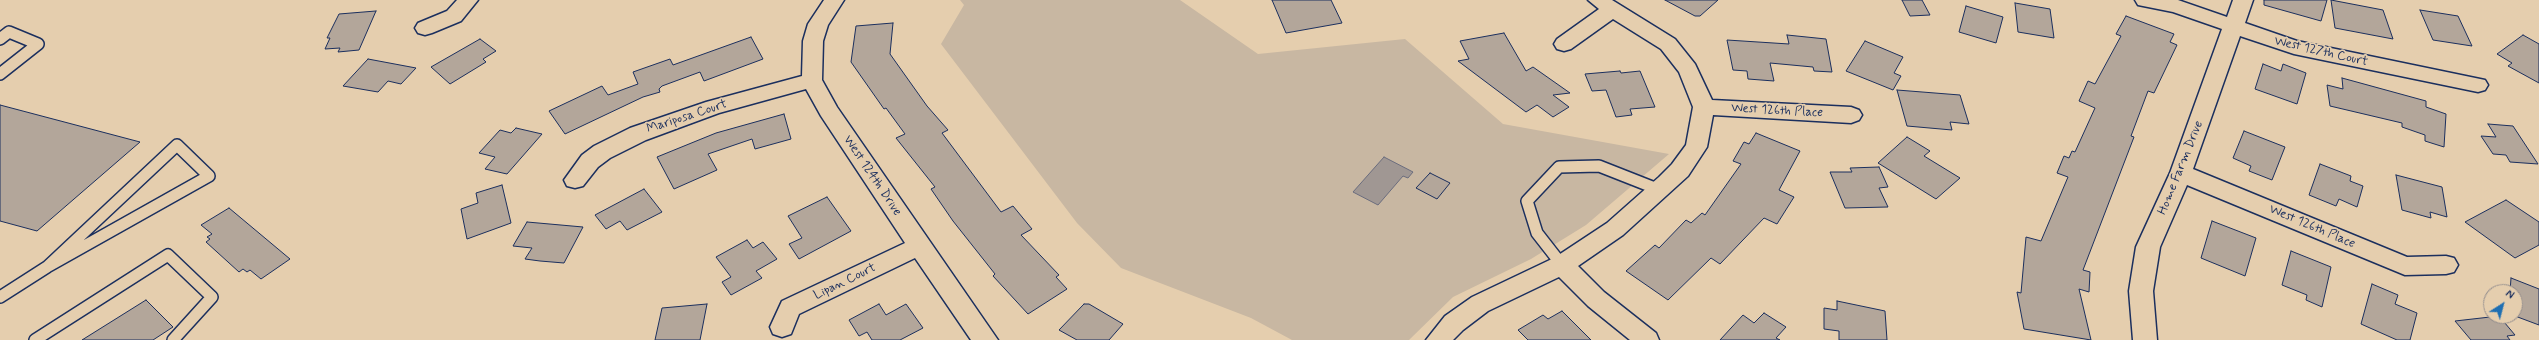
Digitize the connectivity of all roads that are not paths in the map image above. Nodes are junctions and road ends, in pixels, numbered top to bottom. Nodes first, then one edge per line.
1 (468, 0) edge
2 (834, 0) edge
3 (2145, 0) edge
4 (2243, 0) edge
5 (1602, 2) edge
6 (2234, 26) junction
7 (425, 28) dead end
8 (0, 39) edge
9 (1564, 44) dead end
10 (0, 74) edge
11 (812, 80) junction
12 (2478, 85) dead end
13 (1704, 107) junction
14 (1851, 115) dead end
15 (2181, 173) junction
16 (575, 180) dead end
17 (1660, 190) junction
18 (919, 246) junction
19 (1562, 265) junction
20 (2446, 265) dead end
21 (47, 267) junction
22 (0, 297) edge
23 (782, 327) dead end
24 (35, 340) edge
25 (173, 340) edge
26 (986, 340) edge
27 (1438, 340) edge
28 (1647, 340) edge
29 (2144, 340) edge

1 - 7 street
2 - 11 street, West 124th Drive
3 - 6 street, West 127th Court
4 - 6 street, Home Farm Drive
5 - 9 street
5 - 13 street
6 - 12 street, West 127th Court
6 - 15 street, Home Farm Drive
8 - 10 lane
11 - 16 street, Mariposa Court
11 - 18 street, West 124th Drive
13 - 14 street, West 126th Place
13 - 17 street
15 - 20 street, West 126th Place
15 - 29 street, Home Farm Drive
17 - 19 street
17 - 19 lane
18 - 23 street, Lipan Court
18 - 26 street, West 124th Drive
19 - 27 street
19 - 28 street
21 - 21 lane
21 - 22 lane
24 - 25 lane

